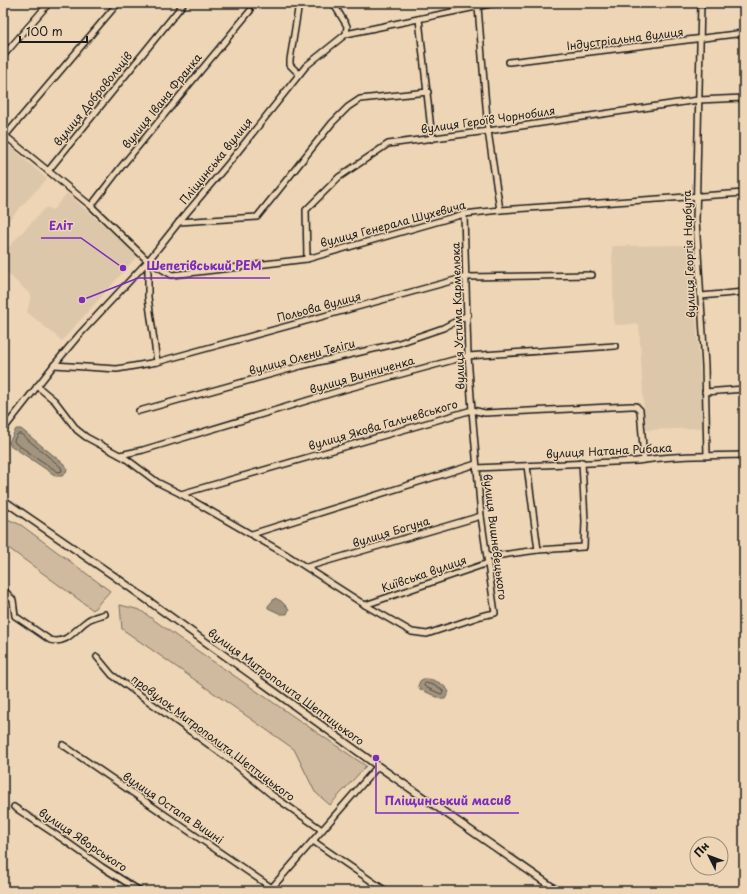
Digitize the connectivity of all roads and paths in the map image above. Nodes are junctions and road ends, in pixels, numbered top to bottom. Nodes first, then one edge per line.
1 (49, 3) edge
2 (118, 3) edge
3 (184, 3) edge
4 (299, 3) edge
5 (333, 3) edge
6 (495, 3) edge
7 (701, 3) edge
8 (478, 7) junction
9 (250, 11) dead end
10 (420, 19) junction
11 (744, 33) edge
12 (346, 34) junction
13 (699, 40) junction
14 (3, 56) edge
15 (509, 62) dead end
16 (299, 74) junction
17 (428, 92) junction
18 (744, 98) edge
19 (698, 100) junction
20 (488, 131) junction
21 (4, 135) edge
22 (432, 139) junction
23 (48, 171) junction
24 (744, 193) edge
25 (696, 196) junction
26 (91, 206) junction
27 (500, 210) junction
28 (464, 214) junction
29 (179, 222) junction
30 (307, 259) junction
31 (148, 261) junction
32 (592, 275) dead end
33 (466, 277) junction
34 (744, 292) edge
35 (701, 296) junction
36 (468, 315) junction
37 (615, 346) dead end
38 (468, 356) junction
39 (157, 362) junction
40 (54, 365) junction
41 (37, 386) junction
42 (744, 390) edge
43 (705, 392) junction
44 (472, 410) junction
45 (139, 411) dead end
46 (3, 430) edge
47 (120, 455) junction
48 (744, 455) edge
49 (707, 456) junction
50 (644, 459) junction
51 (582, 462) junction
52 (476, 466) junction
53 (527, 466) junction
54 (181, 494) junction
55 (3, 500) edge
56 (482, 516) junction
57 (252, 534) junction
58 (538, 550) junction
59 (487, 557) junction
60 (488, 563) junction
61 (307, 568) junction
62 (3, 590) edge
63 (365, 605) junction
64 (105, 614) dead end
65 (97, 657) dead end
66 (63, 745) dead end
67 (378, 766) junction
68 (14, 807) dead end
69 (322, 830) junction
70 (313, 841) junction
71 (271, 889) edge
72 (140, 891) edge
73 (386, 891) edge
74 (558, 891) edge

1 - 14 street
2 - 21 street
3 - 23 street, вулиця Добровольців
4 - 16 street
5 - 12 street
6 - 8 street, Пліщинська вулиця
7 - 13 street, вулиця Георгія Нарбута
8 - 10 street, Пліщинська вулиця
8 - 20 street
9 - 26 street, вулиця Івана Франка
10 - 12 street, Пліщинська вулиця
10 - 17 street
11 - 13 street, Індустріальна вулиця
12 - 16 street, Пліщинська вулиця
13 - 15 street, Індустріальна вулиця
13 - 19 street, вулиця Георгія Нарбута
16 - 29 street, Пліщинська вулиця
17 - 22 street
17 - 29 street
18 - 19 street, вулиця Героїв Чорнобиля
19 - 20 street, вулиця Героїв Чорнобиля
19 - 25 street, вулиця Георгія Нарбута
20 - 22 street, вулиця Героїв Чорнобиля
20 - 27 street
21 - 23 street
22 - 30 street, вулиця Героїв Чорнобиля
23 - 26 street
24 - 25 street, вулиця Генерала Шухевича
25 - 27 street, вулиця Генерала Шухевича
25 - 35 street, вулиця Георгія Нарбута
26 - 31 street
27 - 28 street, вулиця Генерала Шухевича
28 - 30 street, вулиця Генерала Шухевича
28 - 33 street, вулиця Устима Кармелюка
29 - 31 street, Пліщинська вулиця
30 - 31 street, вулиця Генерала Шухевича
31 - 39 street
31 - 40 street, Пліщинська вулиця
32 - 33 street, Польова вулиця
33 - 36 street, вулиця Устима Кармелюка
33 - 39 street, Польова вулиця
34 - 35 street
35 - 43 street, вулиця Георгія Нарбута
36 - 38 street, вулиця Устима Кармелюка
36 - 45 street, вулиця Олени Теліги
37 - 38 street, вулиця Винниченка
38 - 44 street, вулиця Устима Кармелюка
38 - 47 street, вулиця Винниченка
39 - 40 street, Польова вулиця
40 - 41 street, Пліщинська вулиця
41 - 46 street, Пліщинська вулиця
41 - 47 street
42 - 43 street
43 - 49 street, вулиця Георгія Нарбута
44 - 50 street, вулиця Якова Гальчевського
44 - 52 street, вулиця Устима Кармелюка
44 - 54 street, вулиця Якова Гальчевського
47 - 54 street
48 - 49 street, вулиця Натана Рибака
49 - 50 street, вулиця Натана Рибака
50 - 51 street, вулиця Натана Рибака
51 - 53 street, вулиця Натана Рибака
51 - 58 street
52 - 53 street, вулиця Натана Рибака
52 - 56 street, вулиця Вишневецького
52 - 57 street, вулиця Натана Рибака
53 - 58 street
54 - 57 street
55 - 67 main road, вулиця Митрополита Шептицького
56 - 59 street, вулиця Вишневецького
56 - 61 street, вулиця Богуна
57 - 61 street
58 - 59 street
59 - 60 street, вулиця Вишневецького
60 - 63 street, Київська вулиця
60 - 63 street, вулиця Вишневецького
61 - 63 street
62 - 64 street
65 - 69 street, провулок Митрополита Шептицького
66 - 71 street, вулиця Остапа Вишні
67 - 69 street
67 - 74 main road, вулиця Митрополита Шептицького
68 - 72 street, вулиця Яворського
69 - 70 street
70 - 71 street
70 - 73 street

